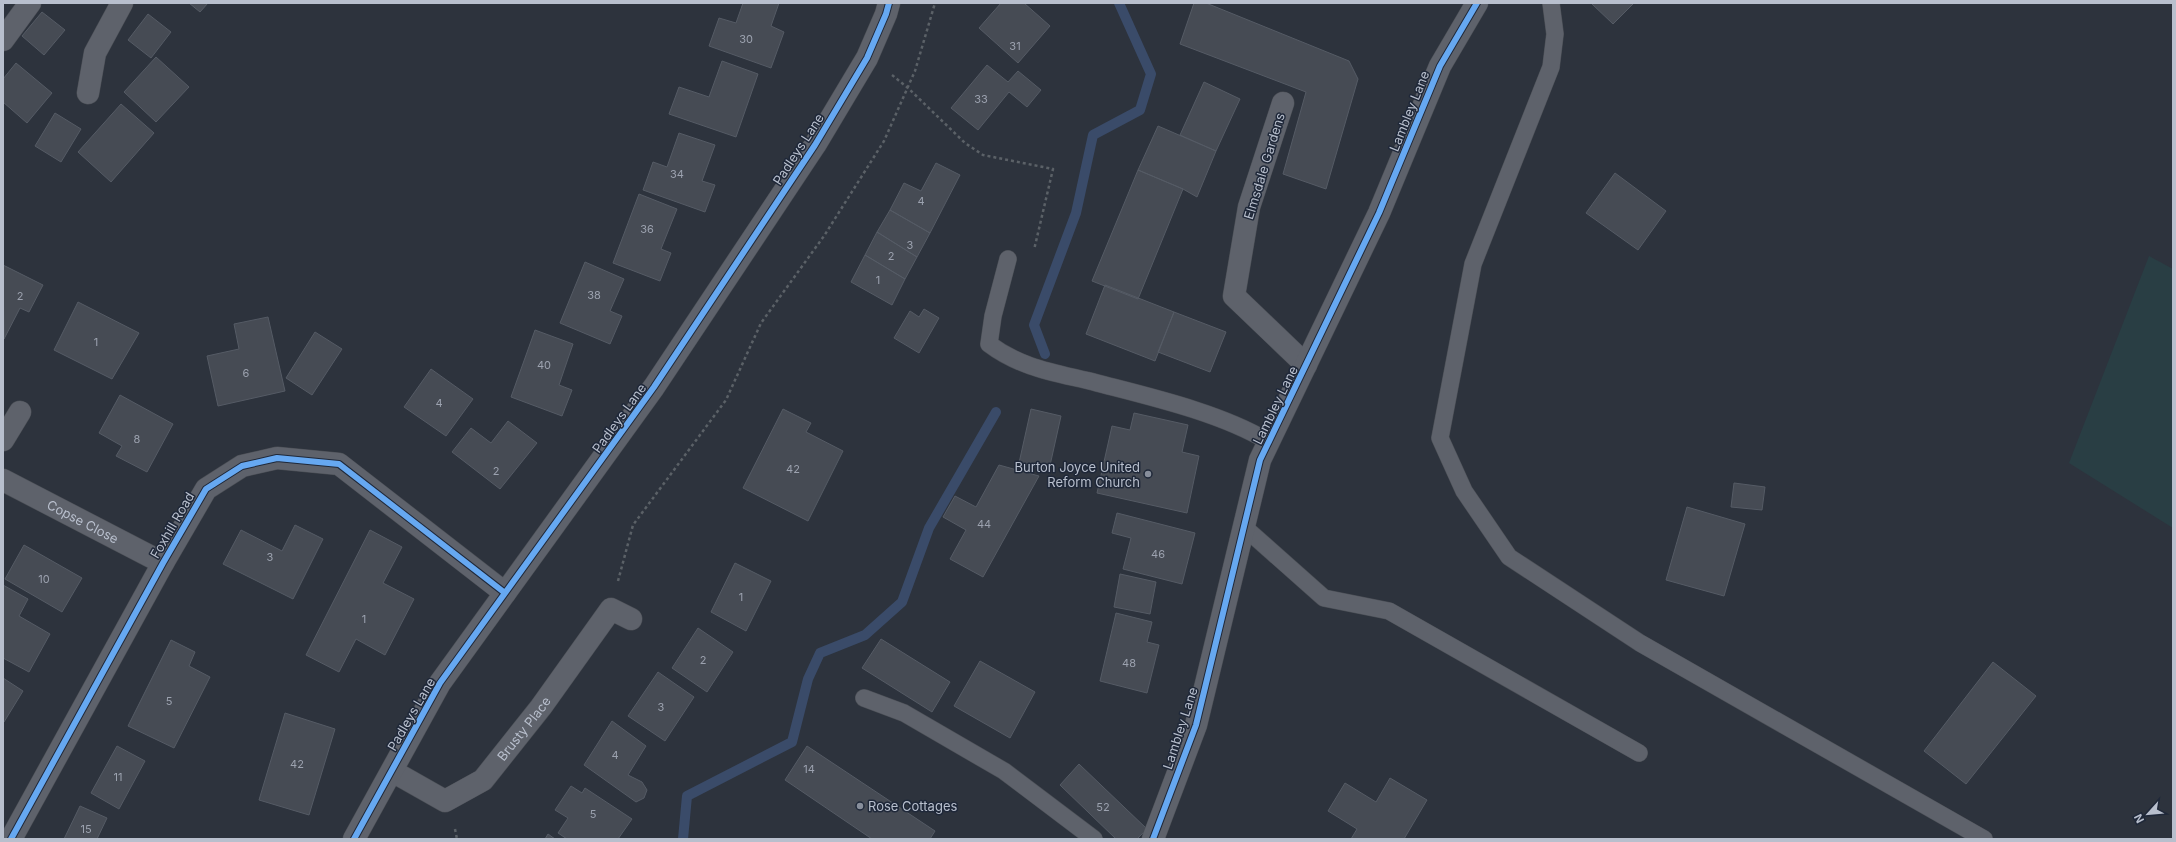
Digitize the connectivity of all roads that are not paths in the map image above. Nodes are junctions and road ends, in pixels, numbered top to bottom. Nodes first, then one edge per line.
1 (30, 3) edge
2 (122, 3) edge
3 (889, 3) edge
4 (1477, 3) edge
5 (1550, 3) edge
6 (3, 40) edge
7 (88, 93) dead end
8 (1283, 104) dead end
9 (1008, 259) dead end
10 (1306, 365) junction
11 (20, 412) dead end
12 (3, 440) edge
13 (1269, 442) junction
14 (3, 480) edge
15 (1244, 527) junction
16 (163, 563) junction
17 (505, 593) junction
18 (631, 619) dead end
19 (864, 698) dead end
20 (1639, 753) dead end
21 (392, 771) junction
22 (11, 839) edge
23 (354, 839) edge
24 (1094, 839) edge
25 (1153, 839) edge
26 (1984, 839) edge

1 - 6 street
2 - 7 street
3 - 17 street, Padleys Lane
4 - 10 street, Lambley Lane
5 - 26 lane
8 - 10 street, Elmsdale Gardens
9 - 13 lane, Lambley Lane
10 - 13 street, Lambley Lane
11 - 12 street
13 - 15 street, Lambley Lane
14 - 16 street, Copse Close
15 - 20 lane
15 - 25 street, Lambley Lane
16 - 17 street, Foxhill Road
16 - 22 street, Foxhill Road
17 - 21 street, Padleys Lane
18 - 21 street, Brusty Place
19 - 24 lane
21 - 23 street, Padleys Lane

